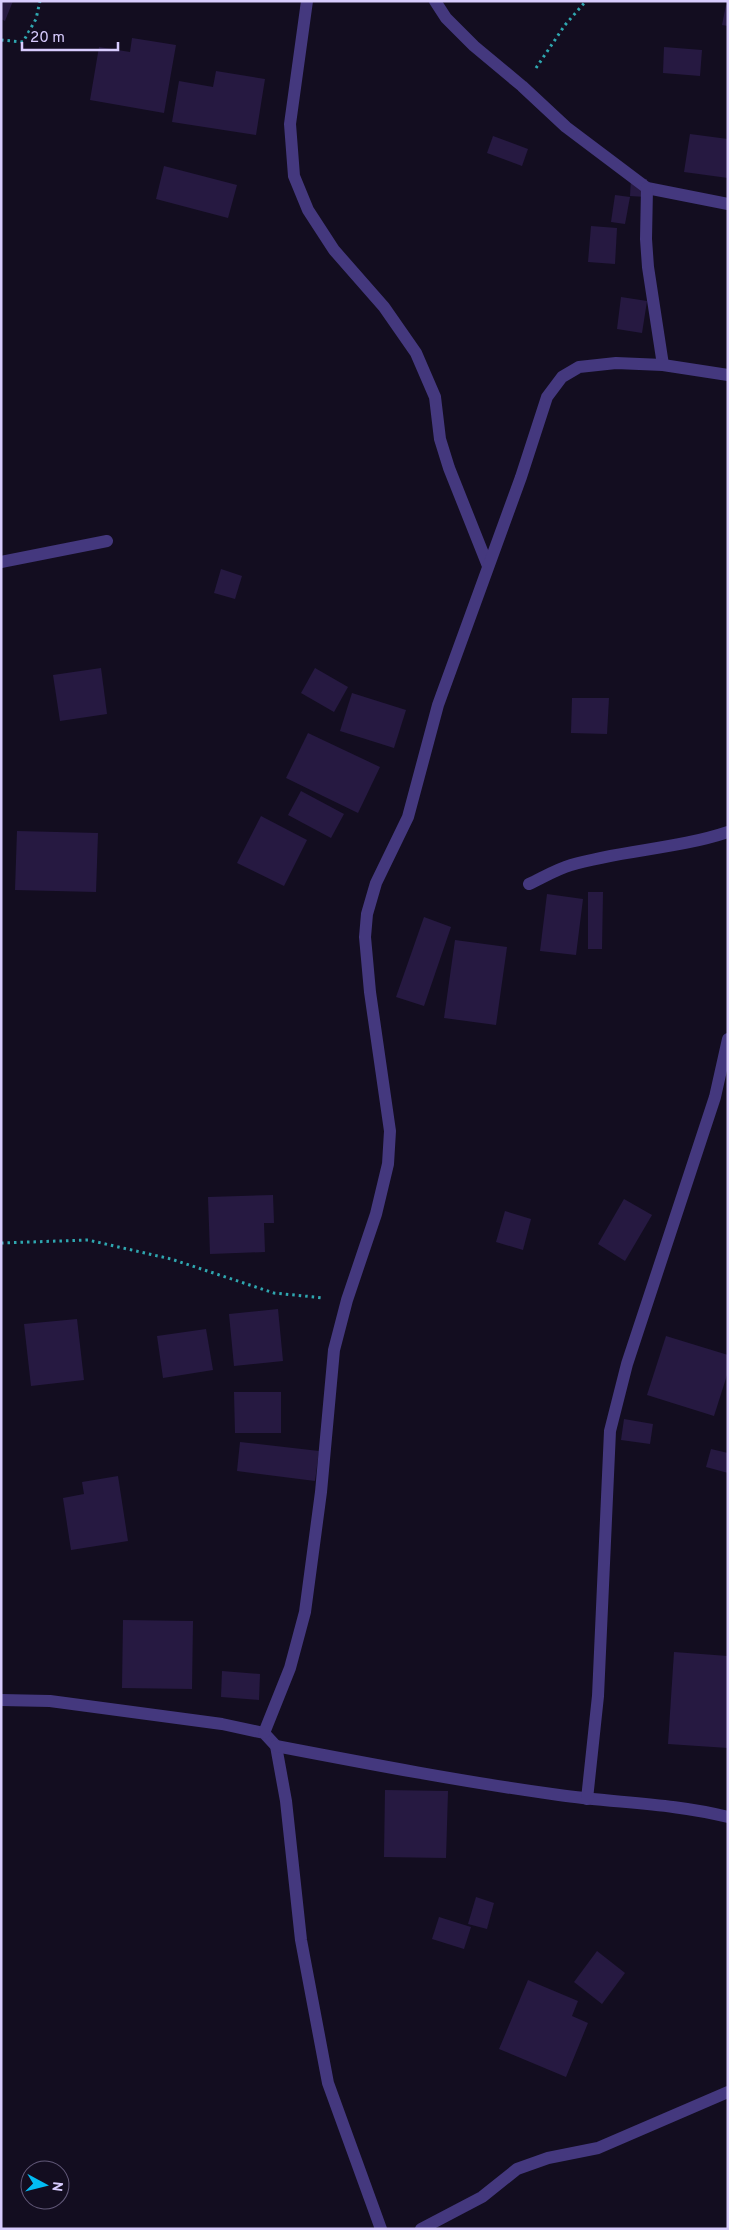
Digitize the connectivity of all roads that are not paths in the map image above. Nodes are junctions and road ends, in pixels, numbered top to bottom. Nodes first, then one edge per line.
1 (307, 1) edge
2 (435, 1) edge
3 (647, 188) junction
4 (728, 204) edge
5 (663, 366) junction
6 (728, 375) edge
7 (107, 542) dead end
8 (1, 562) edge
9 (488, 566) junction
10 (728, 832) edge
11 (529, 884) dead end
12 (728, 1039) edge
13 (1, 1700) edge
14 (264, 1734) junction
15 (276, 1746) junction
16 (587, 1799) junction
17 (728, 1817) edge
18 (728, 2092) edge
19 (381, 2229) edge
20 (422, 2229) edge

1 - 9 street
2 - 3 street
3 - 4 street
3 - 5 street
5 - 6 street
5 - 9 street
7 - 8 street
9 - 14 street
10 - 11 street
12 - 16 street
13 - 14 street
14 - 15 street
15 - 16 street
15 - 19 street
16 - 17 street
18 - 20 street

